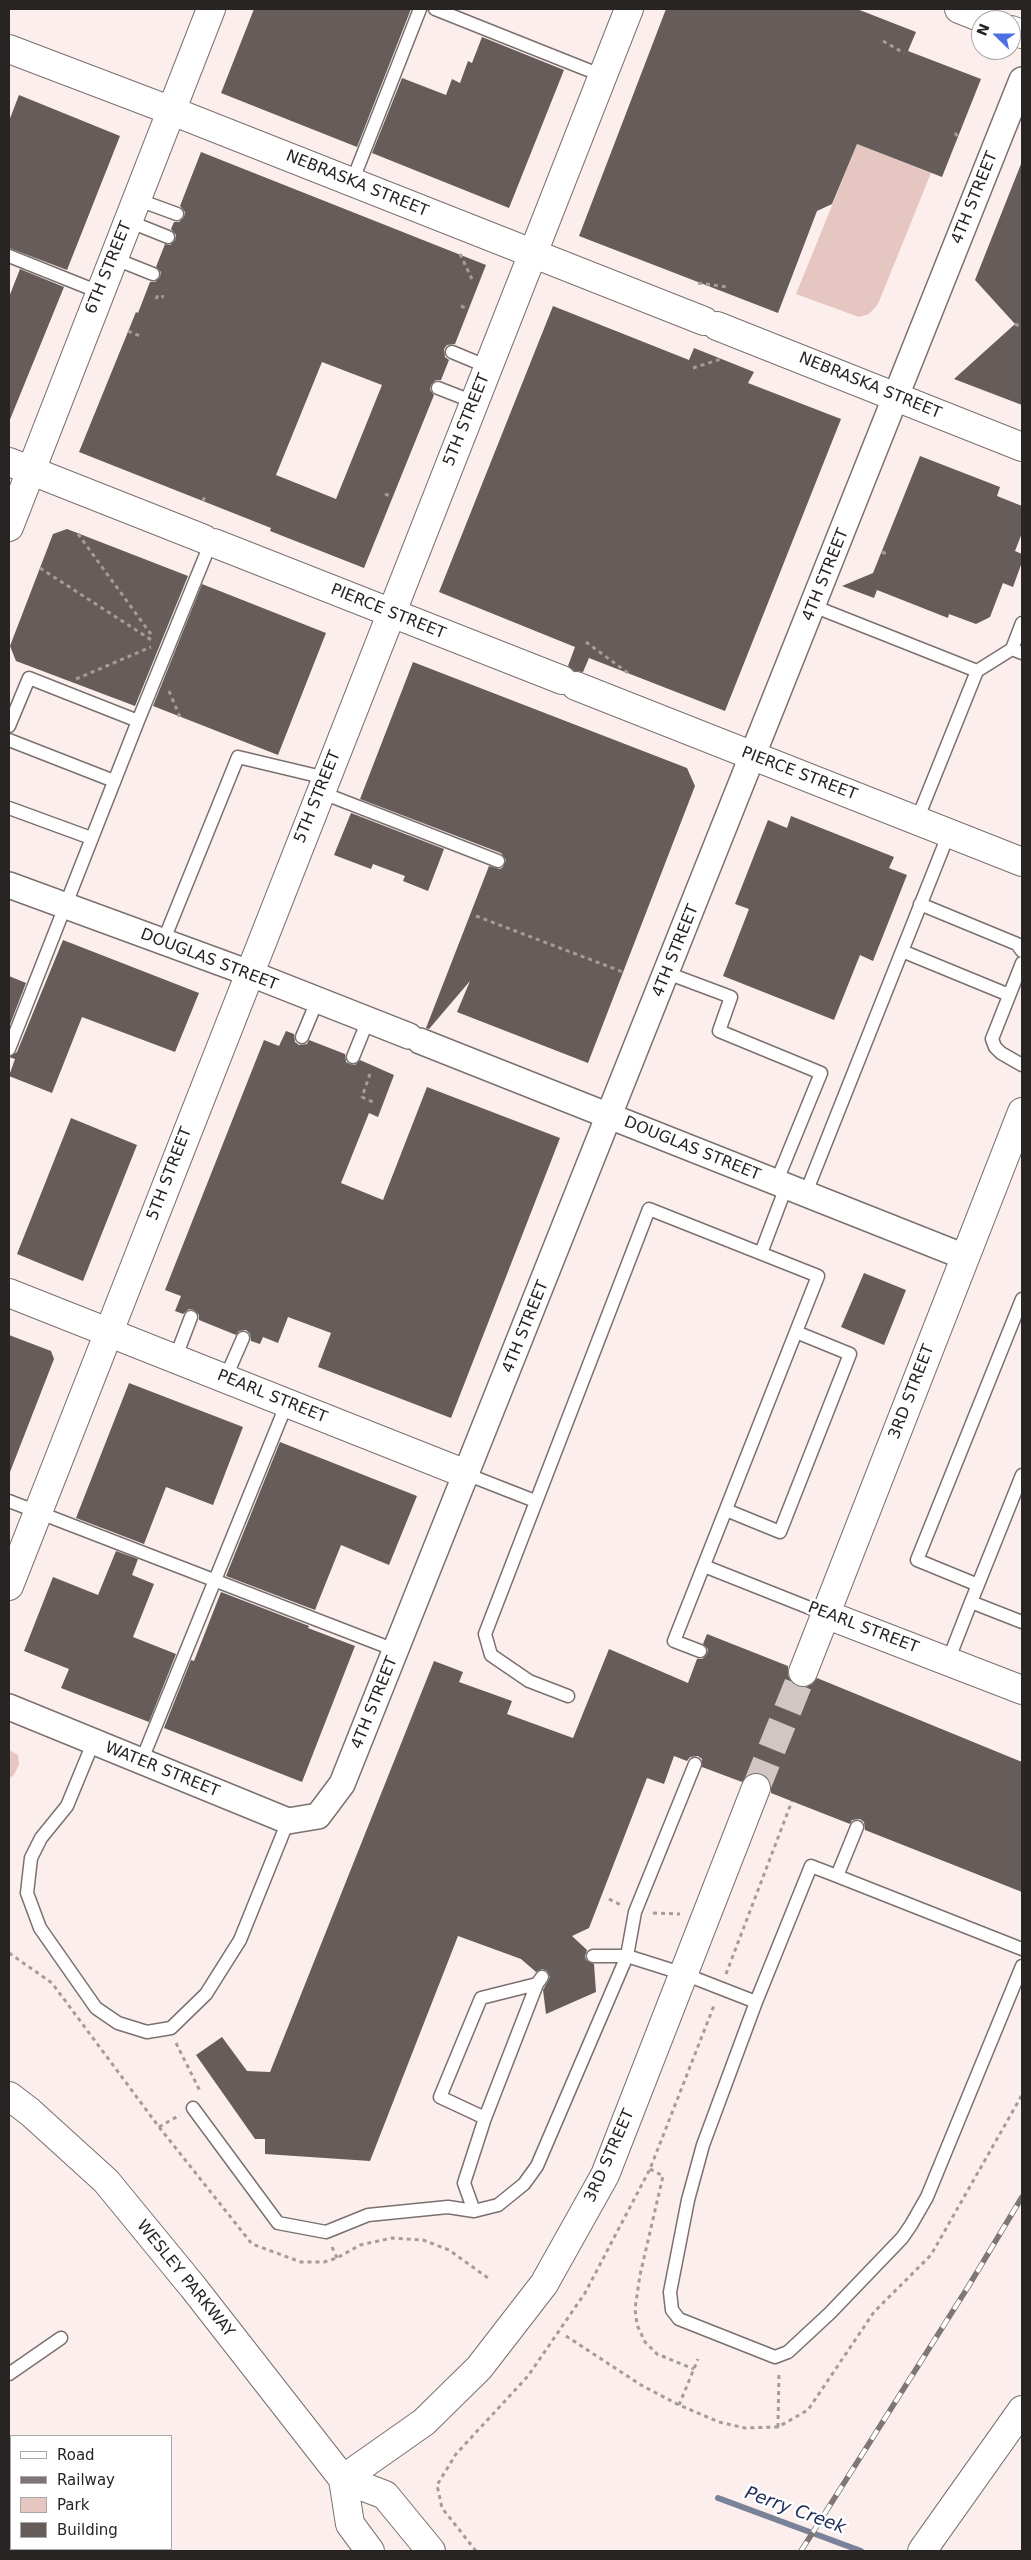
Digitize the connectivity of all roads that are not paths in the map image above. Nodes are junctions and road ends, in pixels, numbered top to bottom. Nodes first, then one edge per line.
1 (212, 9) edge
2 (420, 9) edge
3 (435, 9) edge
4 (629, 9) edge
5 (959, 9) edge
6 (971, 14) edge
7 (9, 49) edge
8 (602, 76) junction
9 (1022, 80) edge
10 (172, 111) junction
11 (352, 182) junction
12 (132, 210) junction
13 (177, 214) dead end
14 (168, 237) dead end
15 (534, 254) junction
16 (9, 256) edge
17 (112, 258) junction
18 (153, 274) dead end
19 (99, 292) junction
20 (452, 352) dead end
21 (488, 367) junction
22 (438, 388) dead end
23 (897, 397) junction
24 (474, 402) junction
25 (1022, 447) edge
26 (20, 466) edge
27 (9, 527) edge
28 (210, 541) junction
29 (814, 606) junction
30 (391, 613) junction
31 (1022, 623) edge
32 (1017, 651) edge
33 (977, 671) junction
34 (138, 721) junction
35 (9, 726) edge
36 (9, 740) edge
37 (754, 756) junction
38 (114, 781) junction
39 (323, 785) junction
40 (9, 808) edge
41 (916, 820) junction
42 (948, 833) junction
43 (91, 838) junction
44 (498, 861) dead end
45 (1022, 862) edge
46 (9, 885) edge
47 (920, 904) junction
48 (65, 906) junction
49 (163, 942) junction
50 (902, 951) junction
51 (1022, 951) edge
52 (1022, 963) edge
53 (249, 973) junction
54 (668, 973) junction
55 (1009, 995) junction
56 (317, 1001) junction
57 (368, 1020) junction
58 (302, 1037) dead end
59 (9, 1049) edge
60 (353, 1057) dead end
61 (1022, 1065) edge
62 (611, 1115) junction
63 (1022, 1116) edge
64 (789, 1188) junction
65 (761, 1253) junction
66 (965, 1257) junction
67 (9, 1293) edge
68 (1022, 1299) edge
69 (191, 1317) dead end
70 (108, 1332) junction
71 (796, 1332) junction
72 (243, 1338) dead end
73 (175, 1359) junction
74 (225, 1379) junction
75 (287, 1403) junction
76 (466, 1474) junction
77 (1022, 1475) edge
78 (9, 1501) edge
79 (535, 1501) junction
80 (726, 1510) junction
81 (37, 1512) junction
82 (704, 1566) junction
83 (11, 1575) edge
84 (214, 1581) junction
85 (978, 1585) junction
86 (971, 1602) junction
87 (825, 1614) junction
88 (1022, 1622) edge
89 (395, 1650) junction
90 (700, 1651) dead end
91 (948, 1661) junction
92 (803, 1672) tunnel mouth
93 (1022, 1690) edge
94 (568, 1696) dead end
95 (9, 1707) edge
96 (94, 1743) junction
97 (141, 1762) junction
98 (695, 1764) dead end
99 (756, 1788) tunnel mouth
100 (288, 1821) junction
101 (856, 1827) dead end
102 (836, 1876) junction
103 (1022, 1949) edge
104 (593, 1956) dead end
105 (627, 1956) junction
106 (1022, 1966) edge
107 (684, 1974) junction
108 (756, 2002) junction
109 (9, 2080) edge
110 (20, 2104) edge
111 (193, 2108) road end
112 (484, 2118) junction
113 (474, 2211) junction
114 (61, 2338) dead end
115 (9, 2374) edge
116 (1022, 2410) edge
117 (343, 2479) junction
118 (924, 2549) edge
119 (370, 2551) edge
120 (431, 2551) edge

1 - 10 main road, 6TH STREET
2 - 11 lane
3 - 8 lane
4 - 8 main road, 5TH STREET
5 - 6 main road
7 - 10 main road, NEBRASKA STREET
8 - 15 main road, 5TH STREET
9 - 23 street, 4TH STREET
10 - 11 main road, NEBRASKA STREET
10 - 12 main road, 6TH STREET
11 - 15 main road, NEBRASKA STREET
12 - 13 lane
12 - 14 lane
12 - 17 main road, 6TH STREET
15 - 21 main road, 5TH STREET
15 - 23 main road, NEBRASKA STREET
16 - 19 lane
17 - 18 lane
17 - 19 main road, 6TH STREET
19 - 26 main road, 6TH STREET
20 - 21 lane
21 - 24 main road, 5TH STREET
22 - 24 lane
23 - 25 main road, NEBRASKA STREET
23 - 29 street, 4TH STREET
24 - 30 main road, 5TH STREET
26 - 27 main road, 6TH STREET
26 - 28 main road, PIERCE STREET
28 - 30 main road, PIERCE STREET
28 - 34 lane
29 - 33 lane
29 - 37 street, 4TH STREET
30 - 37 main road, PIERCE STREET
30 - 39 main road, 5TH STREET
31 - 32 lane
32 - 33 lane
33 - 41 lane
34 - 35 lane
34 - 38 lane
36 - 38 lane
37 - 41 main road, PIERCE STREET
37 - 54 street, 4TH STREET
38 - 43 lane
39 - 44 lane
39 - 49 lane
39 - 53 main road, 5TH STREET
40 - 43 lane
41 - 42 main road, PIERCE STREET
42 - 45 main road, PIERCE STREET
42 - 47 lane
43 - 48 lane
46 - 48 street, DOUGLAS STREET
47 - 50 lane
47 - 51 lane
48 - 49 street, DOUGLAS STREET
48 - 59 lane
49 - 53 street, DOUGLAS STREET
50 - 55 lane
50 - 64 lane
52 - 55 lane
53 - 56 street, DOUGLAS STREET
53 - 70 main road, 5TH STREET
54 - 62 street, 4TH STREET
54 - 64 lane
55 - 61 lane
56 - 57 street, DOUGLAS STREET
56 - 58 lane
57 - 60 lane
57 - 62 street, DOUGLAS STREET
62 - 64 street, DOUGLAS STREET
62 - 76 street, 4TH STREET
63 - 66 main road, 3RD STREET
64 - 65 lane
64 - 66 street, DOUGLAS STREET
65 - 71 lane
65 - 79 lane
66 - 87 main road, 3RD STREET
67 - 70 main road, PEARL STREET
68 - 85 lane
69 - 73 lane
70 - 73 main road, PEARL STREET
70 - 81 main road, 5TH STREET
71 - 80 lane
71 - 80 lane
72 - 74 lane
73 - 74 main road, PEARL STREET
74 - 75 main road, PEARL STREET
75 - 76 main road, PEARL STREET
75 - 84 lane
76 - 79 lane, PEARL STREET
76 - 89 street, 4TH STREET
77 - 85 lane
78 - 81 lane
79 - 94 lane
80 - 82 lane
81 - 83 main road, 5TH STREET
81 - 84 lane
82 - 87 lane, PEARL STREET
82 - 90 lane
84 - 89 lane
84 - 97 lane
85 - 86 lane
86 - 88 lane
86 - 91 lane
87 - 91 main road, PEARL STREET
87 - 92 main road, 3RD STREET
89 - 100 street, 4TH STREET
91 - 93 main road, PEARL STREET
95 - 96 street, WATER STREET
96 - 97 street, WATER STREET
96 - 100 lane
97 - 100 street, WATER STREET
98 - 105 lane
99 - 107 main road, 3RD STREET
101 - 102 lane
102 - 103 lane
102 - 108 lane
104 - 105 lane
105 - 107 lane
105 - 113 lane
106 - 108 lane
107 - 108 lane
107 - 117 main road, 3RD STREET
109 - 110 main road, WESLEY PARKWAY
110 - 117 main road, WESLEY PARKWAY
111 - 113 lane
112 - 112 lane
112 - 113 lane
114 - 115 lane
116 - 118 main road
117 - 119 main road, WESLEY PARKWAY
117 - 120 main road

